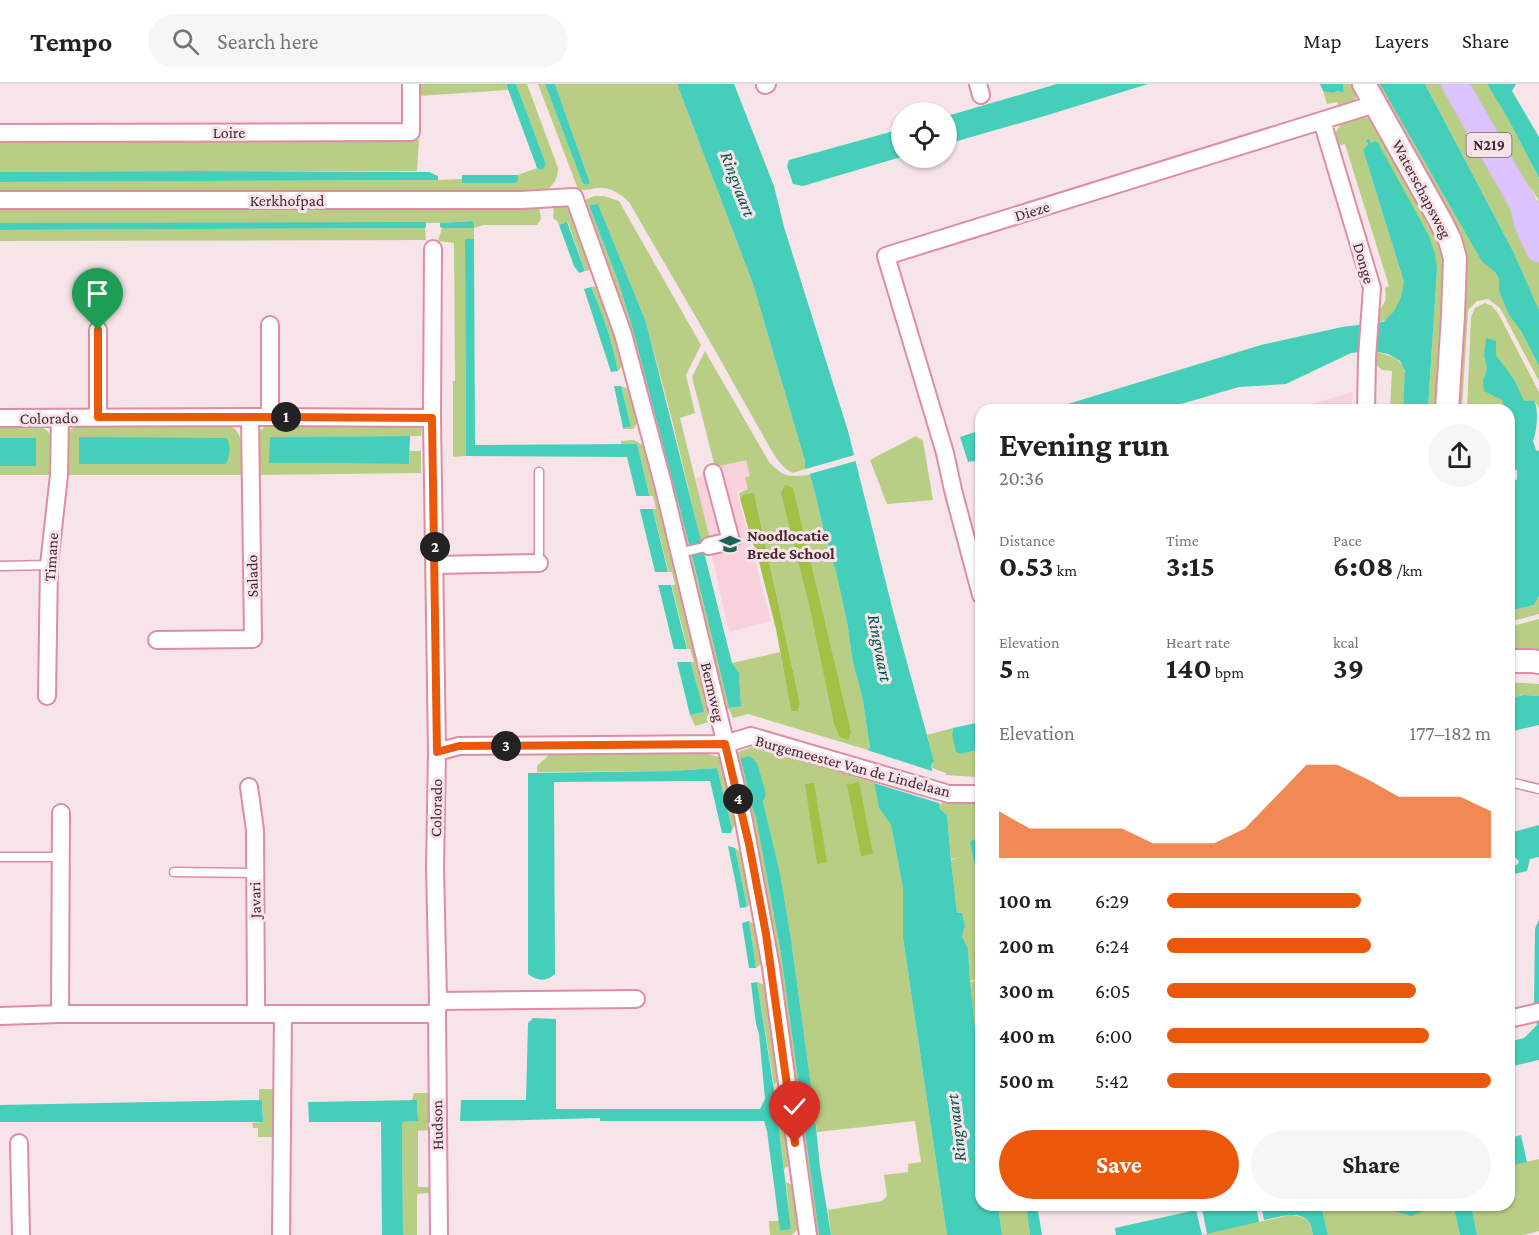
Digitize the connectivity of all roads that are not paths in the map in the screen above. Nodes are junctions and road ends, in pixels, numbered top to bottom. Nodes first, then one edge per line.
1 (411, 84) edge
2 (1364, 84) edge
3 (1455, 84) edge
4 (1375, 104) junction
5 (1322, 121) junction
6 (0, 133) edge
7 (574, 196) joint
8 (0, 200) edge
9 (1531, 215) edge
10 (433, 249) dead end
11 (1539, 249) edge
12 (270, 325) dead end
13 (98, 330) dead end
14 (1366, 404) edge
15 (1447, 404) edge
16 (98, 417) junction
17 (250, 417) junction
18 (270, 417) junction
19 (0, 418) edge
20 (60, 418) junction
21 (432, 418) junction
22 (538, 472) dead end
23 (713, 473) dead end
24 (710, 546) joint
25 (679, 553) junction
26 (539, 563) joint
27 (49, 565) junction
28 (435, 565) junction
29 (0, 566) edge
30 (975, 572) edge
31 (156, 640) dead end
32 (1515, 661) edge
33 (1539, 662) edge
34 (47, 696) dead end
35 (725, 744) junction
36 (437, 752) junction
37 (1515, 783) edge
38 (249, 787) dead end
39 (1539, 789) edge
40 (975, 795) edge
41 (61, 813) dead end
42 (0, 857) edge
43 (61, 857) junction
44 (174, 872) dead end
45 (255, 873) junction
46 (636, 999) dead end
47 (437, 1007) junction
48 (1539, 1012) edge
49 (60, 1014) junction
50 (256, 1014) junction
51 (283, 1014) junction
52 (0, 1016) edge
53 (1515, 1018) edge
54 (19, 1143) dead end
55 (21, 1235) edge
56 (281, 1235) edge
57 (439, 1235) edge
58 (808, 1235) edge

1 - 6 street, Loire
2 - 4 street, Waterschapsweg
3 - 9 main road, N219
4 - 5 street, Dieze
4 - 15 street, Waterschapsweg
5 - 14 street, Donge
5 - 30 street, Dieze
7 - 8 street, Kerkhofpad
7 - 25 street, Bermweg
9 - 11 main road, N219
10 - 21 street
12 - 18 street
13 - 16 street
16 - 17 street, Colorado
16 - 20 street, Colorado
17 - 18 street, Colorado
17 - 31 street, Salado
18 - 21 street, Colorado
19 - 20 street, Colorado
20 - 27 street, Timane
21 - 28 street, Colorado
22 - 26 lane
23 - 24 street
24 - 25 lane
25 - 35 street, Bermweg
26 - 28 street
27 - 29 lane
27 - 34 street, Timane
28 - 36 street, Colorado
32 - 33 street
35 - 36 street, Burgemeester Van de Lindelaan
35 - 40 street, Burgemeester Van de Lindelaan
35 - 58 street, Bermweg
36 - 47 street, Colorado
37 - 39 lane
38 - 45 street, Javari
41 - 43 street
42 - 43 lane
43 - 49 street
44 - 45 lane
45 - 50 street, Javari
46 - 47 street
47 - 51 street
47 - 57 street, Hudson
48 - 53 street
49 - 50 street
49 - 52 street
50 - 51 street
51 - 56 street
54 - 55 street

